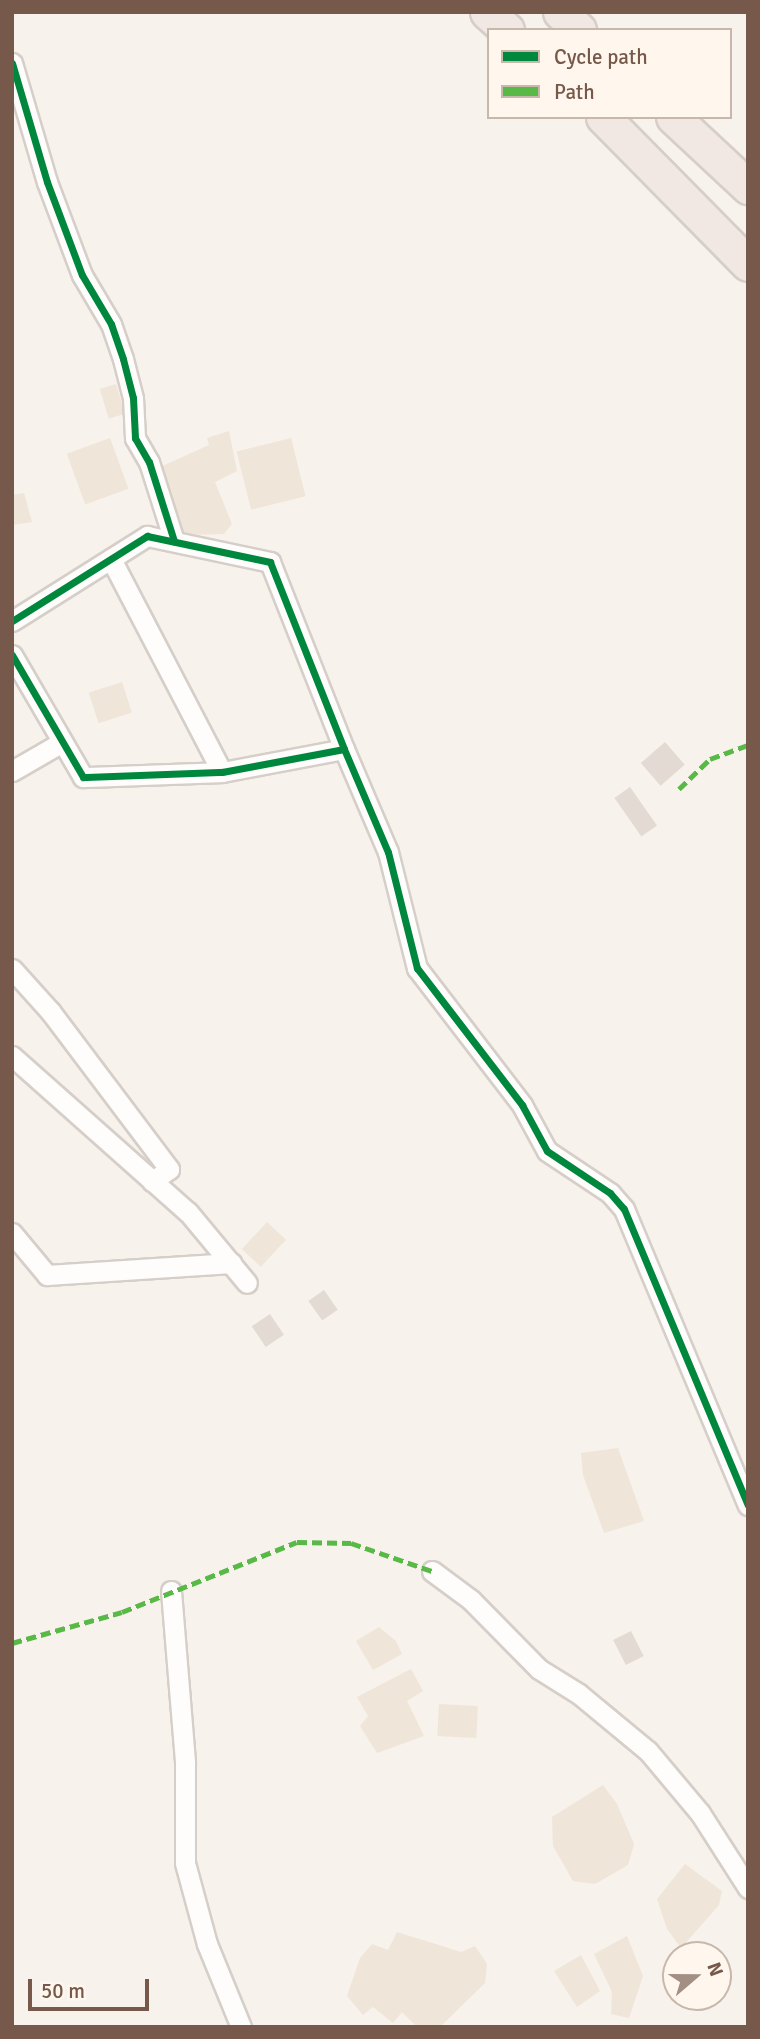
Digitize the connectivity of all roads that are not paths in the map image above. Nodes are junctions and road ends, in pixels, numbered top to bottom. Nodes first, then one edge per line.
1 (487, 12) edge
2 (560, 12) edge
3 (504, 28) edge
4 (577, 28) edge
5 (12, 63) edge
6 (605, 119) edge
7 (675, 119) edge
8 (748, 187) edge
9 (748, 264) edge
10 (174, 541) junction
11 (111, 559) junction
12 (12, 621) edge
13 (12, 655) edge
14 (62, 741) junction
15 (344, 749) junction
16 (12, 771) edge
17 (222, 772) junction
18 (12, 969) edge
19 (12, 1056) edge
20 (152, 1182) junction
21 (12, 1234) edge
22 (232, 1263) junction
23 (247, 1283) dead end
24 (748, 1505) edge
25 (432, 1571) dead end
26 (172, 1591) dead end
27 (748, 1888) edge
28 (241, 2027) edge

1 - 3 highway
2 - 4 highway
5 - 10 street
6 - 9 highway
7 - 8 highway
10 - 11 street
10 - 15 street
11 - 12 street
11 - 17 street
13 - 14 street
14 - 16 street
14 - 17 street
15 - 17 street
15 - 24 street
18 - 20 street
19 - 20 street
20 - 22 street
21 - 22 street
22 - 23 street
25 - 27 street
26 - 28 street

